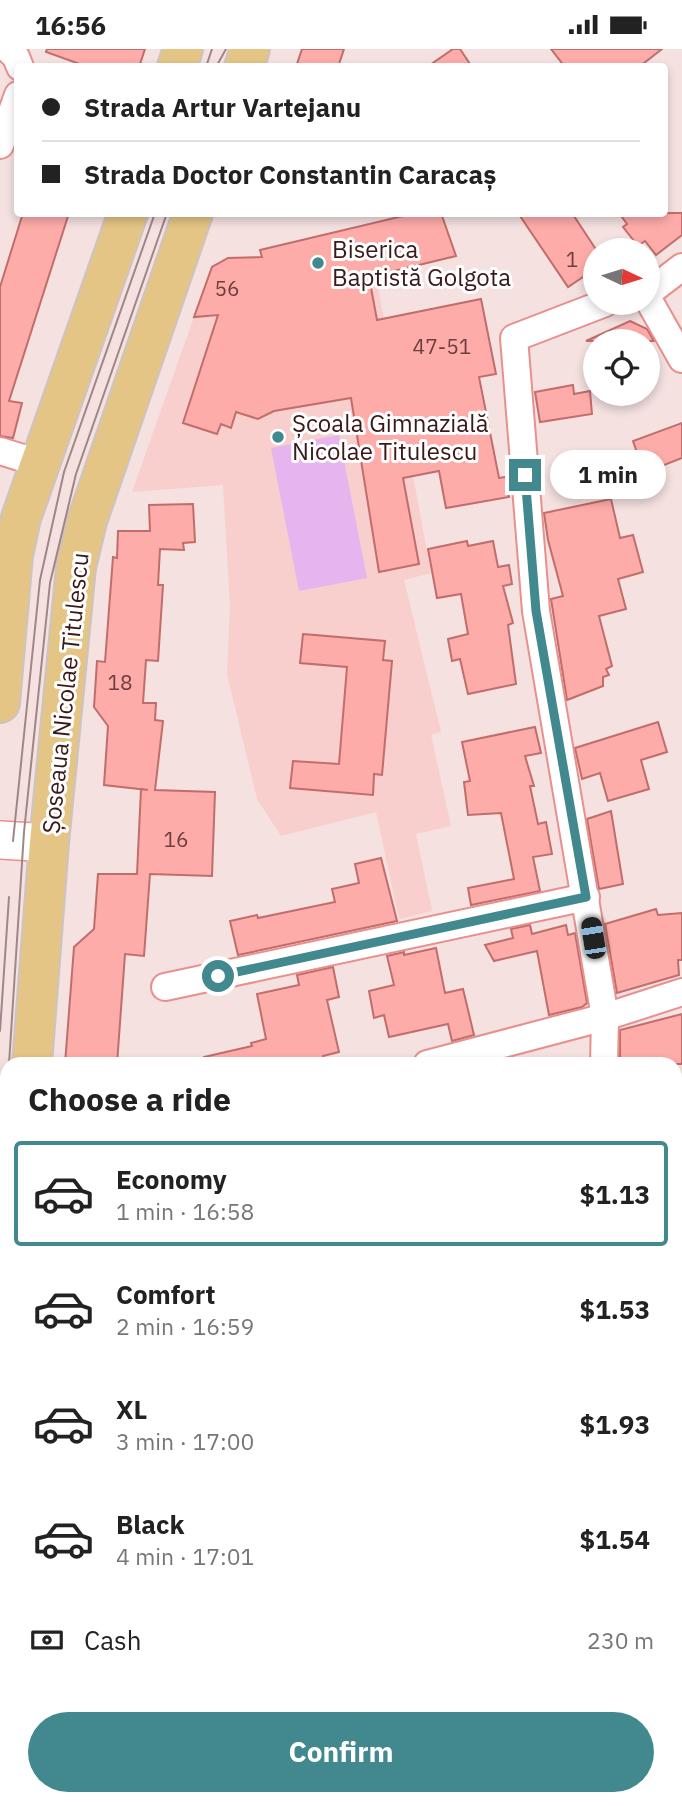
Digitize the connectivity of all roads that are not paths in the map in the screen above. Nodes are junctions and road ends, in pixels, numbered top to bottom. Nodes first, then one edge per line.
1 (8, 49) edge
2 (18, 63) edge
3 (14, 106) edge
4 (0, 145) edge
5 (127, 217) edge
6 (192, 217) edge
7 (682, 267) edge
8 (660, 284) edge
9 (583, 311) edge
10 (657, 315) edge
11 (682, 359) edge
12 (0, 451) edge
13 (39, 463) junction
14 (0, 703) edge
15 (0, 839) edge
16 (50, 843) junction
17 (586, 897) junction
18 (165, 987) dead end
19 (682, 992) edge
20 (605, 1017) junction
21 (33, 1057) edge
22 (454, 1057) edge
23 (604, 1057) edge

1 - 2 street
3 - 4 street
5 - 13 main road
6 - 16 main road, Șoseaua Nicolae Titulescu
7 - 8 street
9 - 17 street
10 - 11 street
12 - 13 street
13 - 14 main road
15 - 16 street
16 - 21 main road, Șoseaua Nicolae Titulescu
17 - 18 street
17 - 20 street
19 - 20 street
20 - 22 street
20 - 23 street

